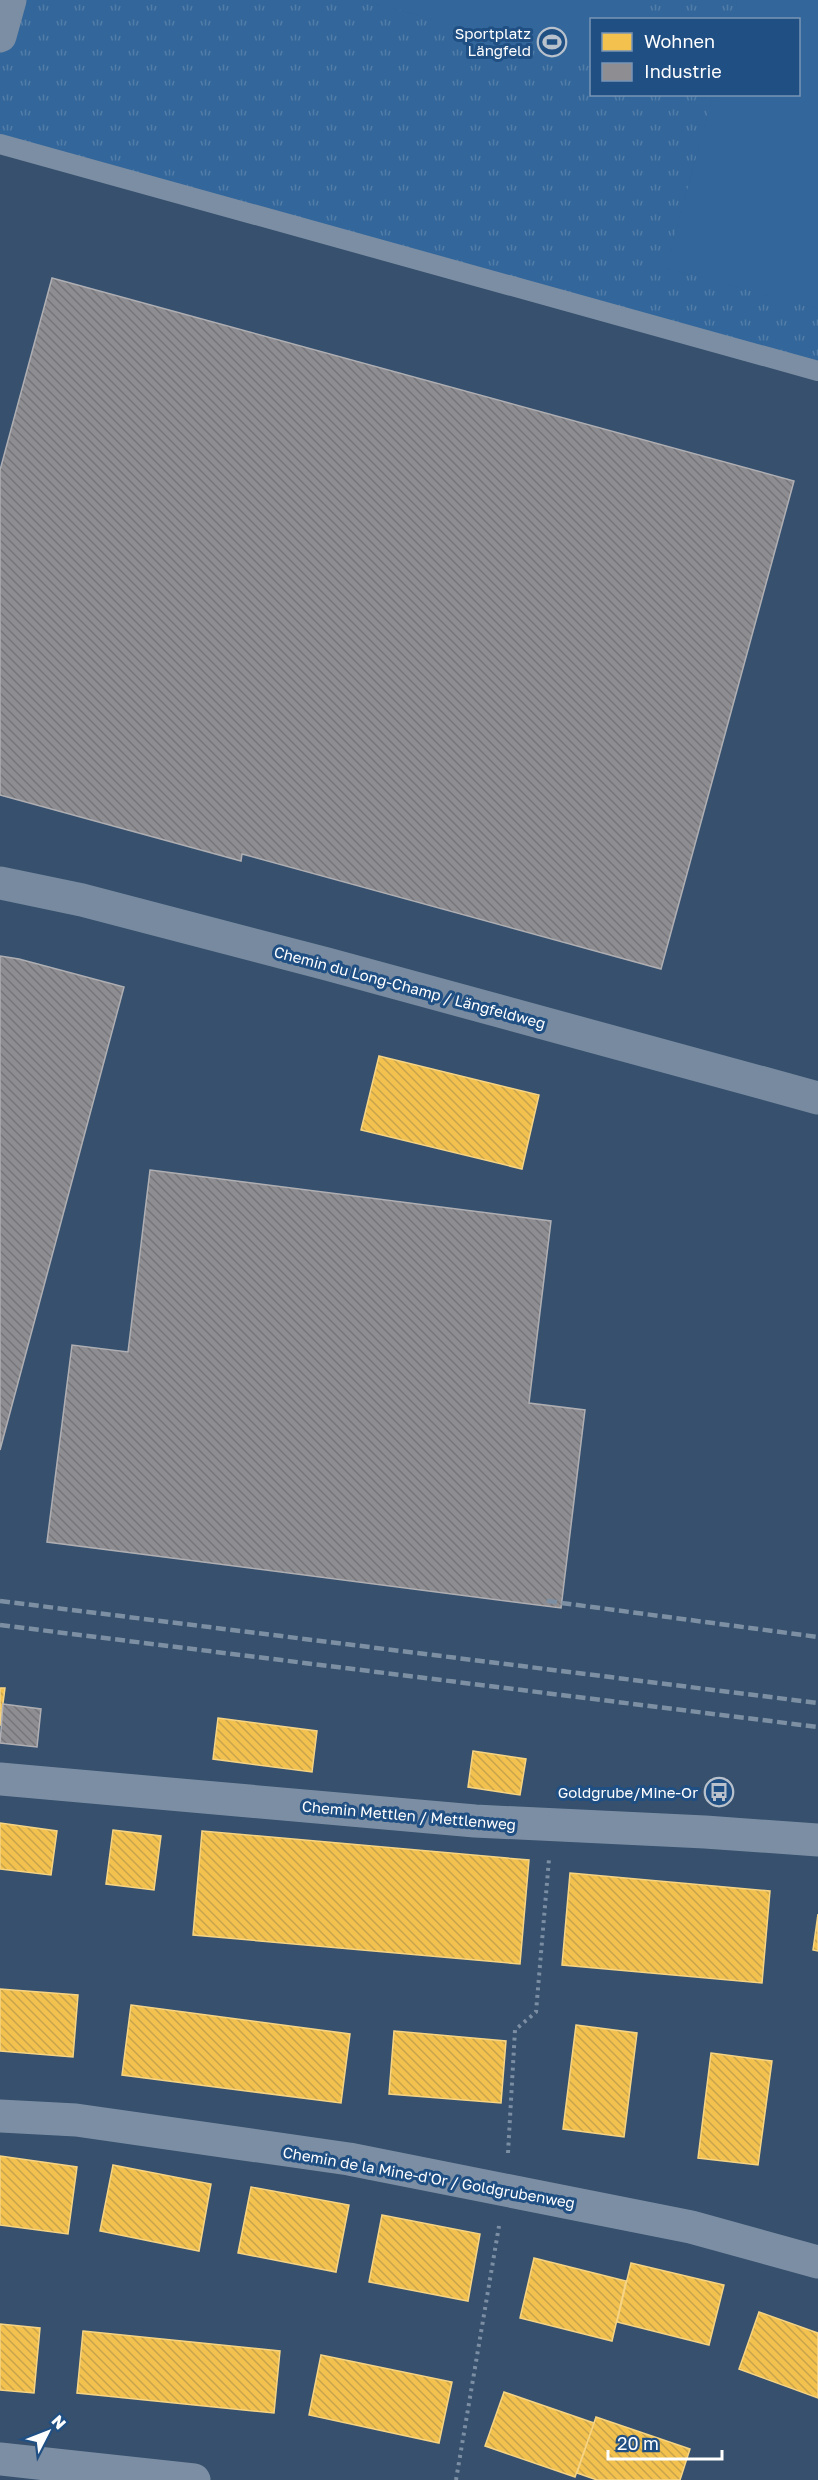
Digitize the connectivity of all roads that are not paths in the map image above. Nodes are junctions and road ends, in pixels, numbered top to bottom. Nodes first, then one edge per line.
1 (10, 0) edge
2 (0, 36) edge
3 (0, 144) edge
4 (818, 371) edge
5 (0, 883) edge
6 (818, 1098) edge
7 (0, 1779) edge
8 (818, 1840) edge
9 (0, 2116) edge
10 (818, 2262) edge
11 (0, 2459) edge
12 (194, 2480) edge

1 - 2 street
3 - 4 lane
5 - 6 main road, Chemin du Long-Champ / Längfeldweg
7 - 8 street, Chemin Mettlen / Mettlenweg
9 - 10 street, Chemin de la Mine-d'Or / Goldgrubenweg
11 - 12 street

